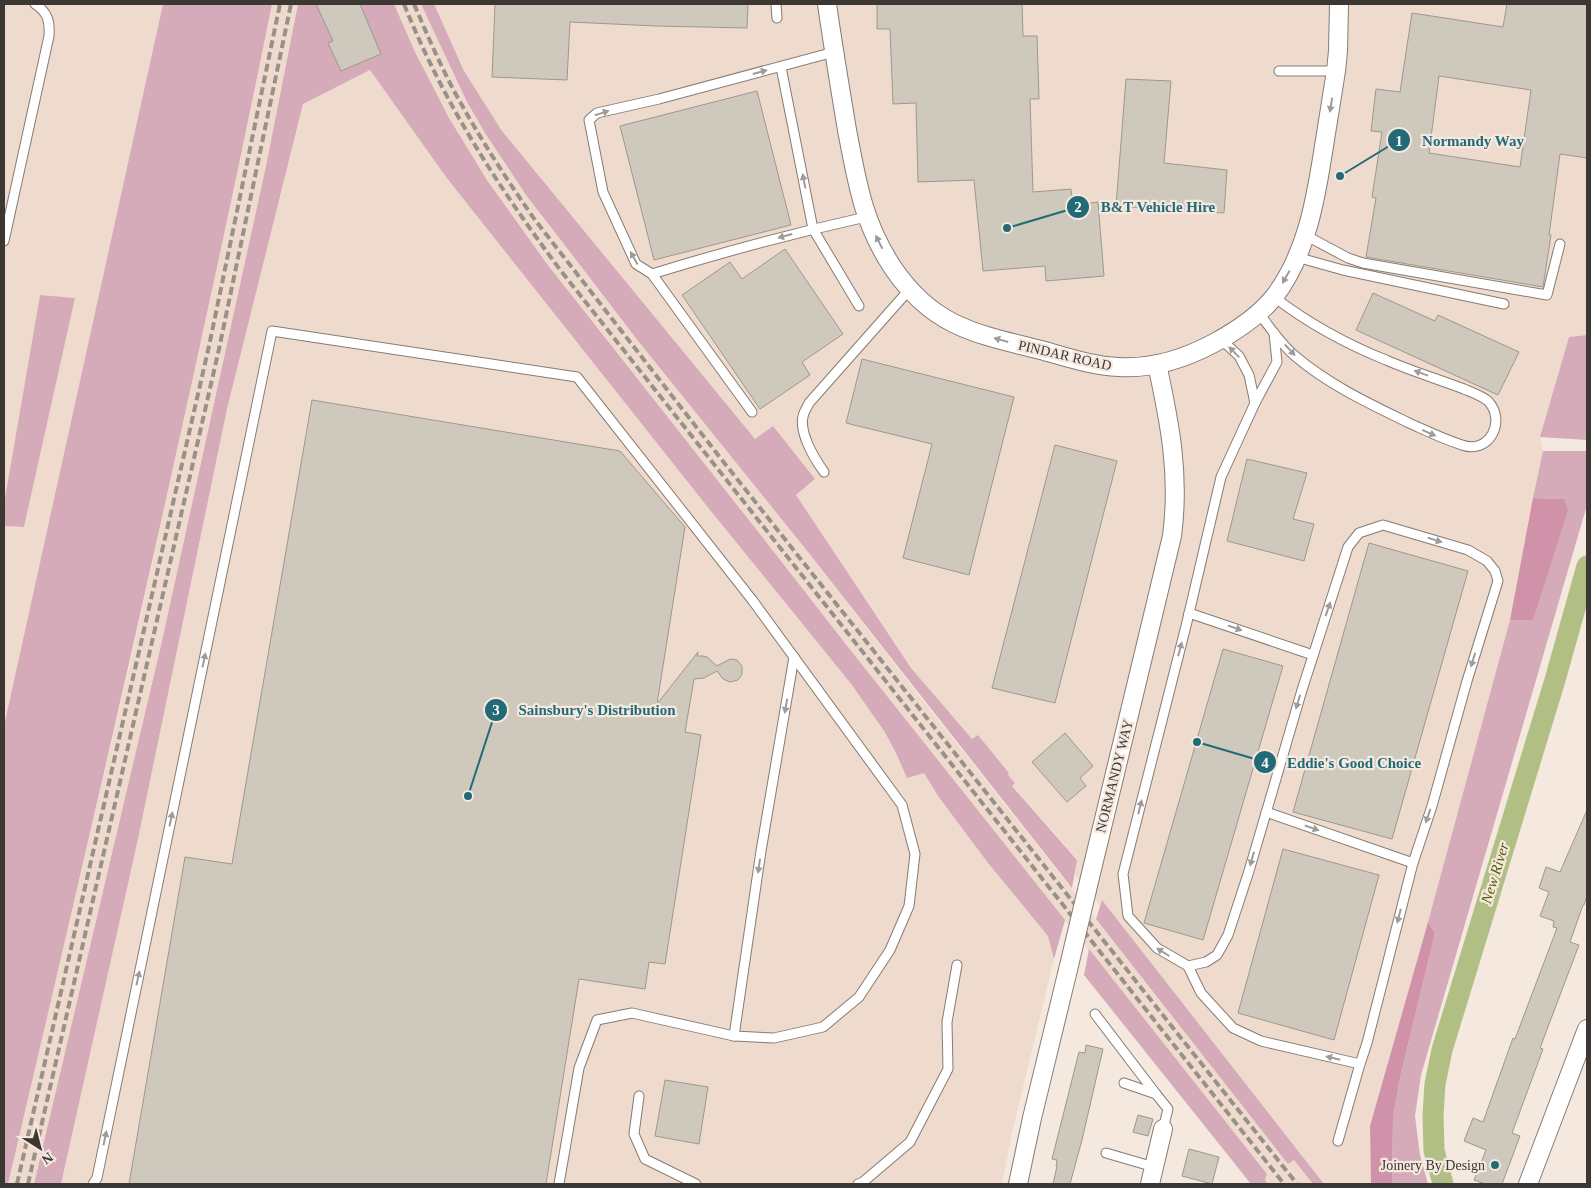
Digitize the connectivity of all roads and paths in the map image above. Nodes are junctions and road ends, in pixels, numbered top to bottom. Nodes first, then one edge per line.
1 (35, 4) edge
2 (776, 4) edge
3 (827, 4) edge
4 (1339, 4) edge
5 (777, 18) dead end
6 (834, 52) junction
7 (781, 67) junction
8 (1336, 71) junction
9 (1279, 72) dead end
10 (866, 217) junction
11 (813, 229) junction
12 (1305, 235) junction
13 (4, 241) edge
14 (1560, 244) dead end
15 (1296, 257) junction
16 (652, 274) junction
17 (909, 290) junction
18 (1274, 297) junction
19 (1504, 304) dead end
20 (859, 306) dead end
21 (1259, 312) junction
22 (1274, 333) junction
23 (1215, 343) junction
24 (1157, 364) junction
25 (1255, 403) junction
26 (752, 412) dead end
27 (824, 472) dead end
28 (1189, 612) junction
29 (1313, 655) junction
30 (794, 658) junction
31 (1266, 812) junction
32 (1413, 862) junction
33 (957, 965) dead end
34 (1188, 966) junction
35 (1095, 1014) dead end
36 (1587, 1029) edge
37 (734, 1036) junction
38 (1360, 1064) junction
39 (1124, 1083) dead end
40 (1156, 1094) junction
41 (639, 1096) dead end
42 (1163, 1129) joint
43 (1338, 1141) dead end
44 (1106, 1153) dead end
45 (1154, 1167) junction
46 (97, 1182) edge
47 (559, 1184) edge
48 (696, 1184) edge
49 (858, 1184) edge
50 (1018, 1184) edge
51 (1150, 1184) edge
52 (1528, 1184) edge

1 - 13 lane
2 - 5 lane
3 - 6 street, PINDAR ROAD
4 - 8 street, PINDAR ROAD
6 - 7 lane
6 - 10 street, PINDAR ROAD
11 -> 7 lane
16 -> 7 lane
8 - 9 lane
8 -> 12 street, PINDAR ROAD
10 - 11 lane
17 -> 10 street, PINDAR ROAD
11 -> 16 lane
11 - 20 lane
12 - 14 lane
12 - 15 street, PINDAR ROAD
15 -> 18 street, PINDAR ROAD
15 - 19 lane
16 - 26 lane
24 -> 17 street, PINDAR ROAD
17 - 27 lane
18 - 21 street, PINDAR ROAD
22 -> 18 lane
21 - 22 lane
21 - 23 street, PINDAR ROAD
22 - 25 lane
23 - 24 street, PINDAR ROAD
25 -> 23 lane
24 - 50 street, NORMANDY WAY, bridge
25 - 28 lane
28 -> 29 lane
34 -> 28 lane
29 -> 31 lane
29 -> 32 lane
30 -> 37 lane
30 - 37 lane
46 -> 30 lane
31 -> 32 lane
31 -> 34 lane
32 -> 38 lane
33 - 49 lane
38 -> 34 lane
35 - 40 lane
36 - 52 street
37 - 47 lane
38 - 43 lane
39 - 40 lane
40 - 42 lane
41 - 48 lane
42 - 45 street
44 - 45 lane
45 - 51 street

